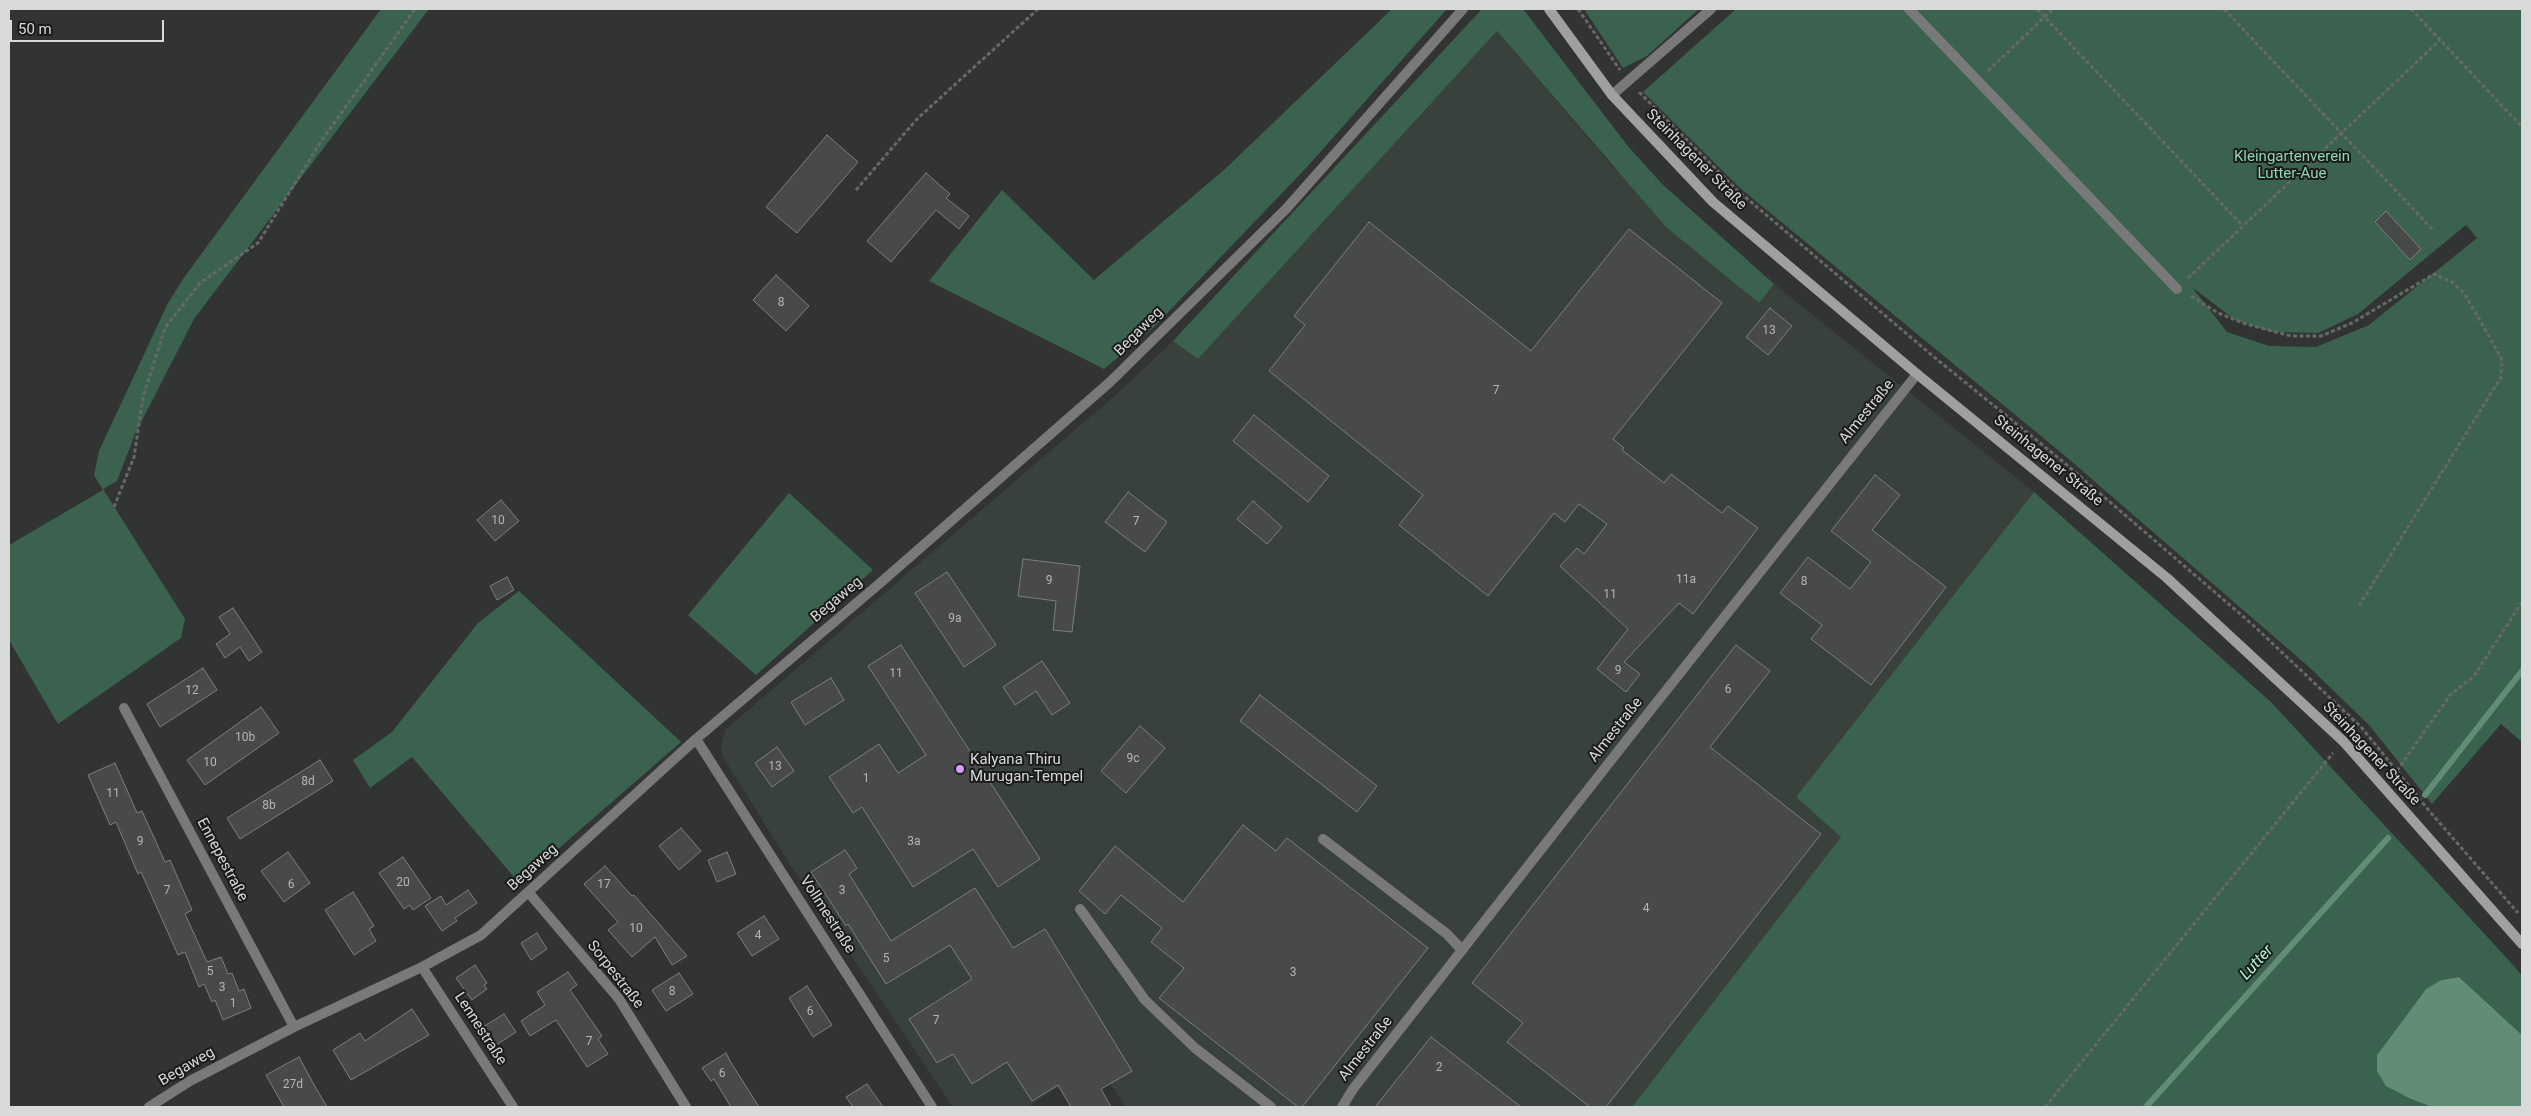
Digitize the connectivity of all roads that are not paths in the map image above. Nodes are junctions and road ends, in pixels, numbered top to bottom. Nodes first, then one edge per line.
1 (1463, 9) edge
2 (1549, 9) edge
3 (1711, 9) edge
4 (1909, 9) edge
5 (1612, 96) junction
6 (2176, 289) road end
7 (1917, 374) junction
8 (124, 708) dead end
9 (696, 739) junction
10 (1323, 839) dead end
11 (529, 893) junction
12 (1080, 909) dead end
13 (2522, 944) edge
14 (1462, 950) junction
15 (422, 967) junction
16 (294, 1027) junction
17 (149, 1107) edge
18 (513, 1107) edge
19 (686, 1107) edge
20 (932, 1107) edge
21 (1271, 1107) edge
22 (1342, 1107) edge

1 - 9 street, Begaweg
2 - 5 main road, Steinhagener Straße
3 - 5 street
4 - 6 street
5 - 7 main road, Steinhagener Straße
7 - 13 main road, Steinhagener Straße
7 - 14 street, Almestraße
8 - 16 street, Ennepestraße
9 - 11 street, Begaweg
9 - 20 street, Vollmestraße
10 - 14 street
11 - 15 street, Begaweg
11 - 19 street, Sorpestraße
12 - 21 street
14 - 22 street, Almestraße
15 - 16 street, Begaweg
15 - 18 street, Lennestraße
16 - 17 street, Begaweg

